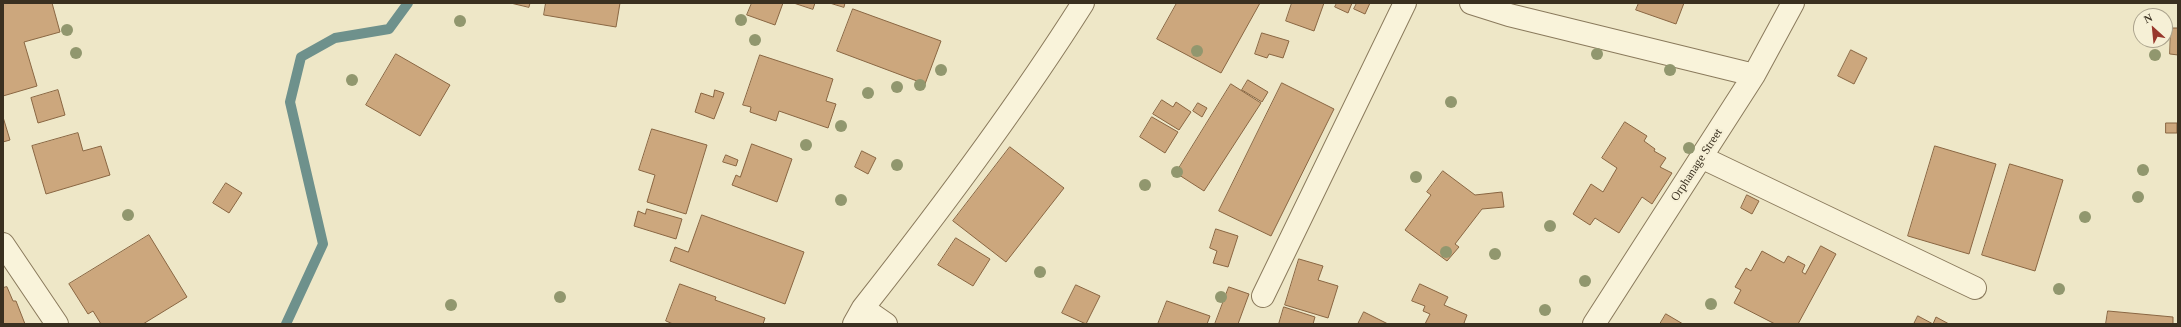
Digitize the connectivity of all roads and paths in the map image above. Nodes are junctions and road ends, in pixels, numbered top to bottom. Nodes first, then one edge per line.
1 (1083, 3) edge
2 (1405, 3) edge
3 (1472, 3) edge
4 (1794, 3) edge
5 (1754, 76) junction
6 (1703, 158) junction
7 (3, 244) edge
8 (1975, 288) dead end
9 (1264, 296) dead end
10 (858, 316) edge
11 (57, 324) edge
12 (886, 324) edge
13 (1594, 324) edge

1 - 10 street
2 - 9 street
3 - 5 street
4 - 5 street, Orphanage Street
5 - 6 street, Orphanage Street
6 - 8 street
6 - 13 street, Orphanage Street
7 - 11 street
10 - 12 street

